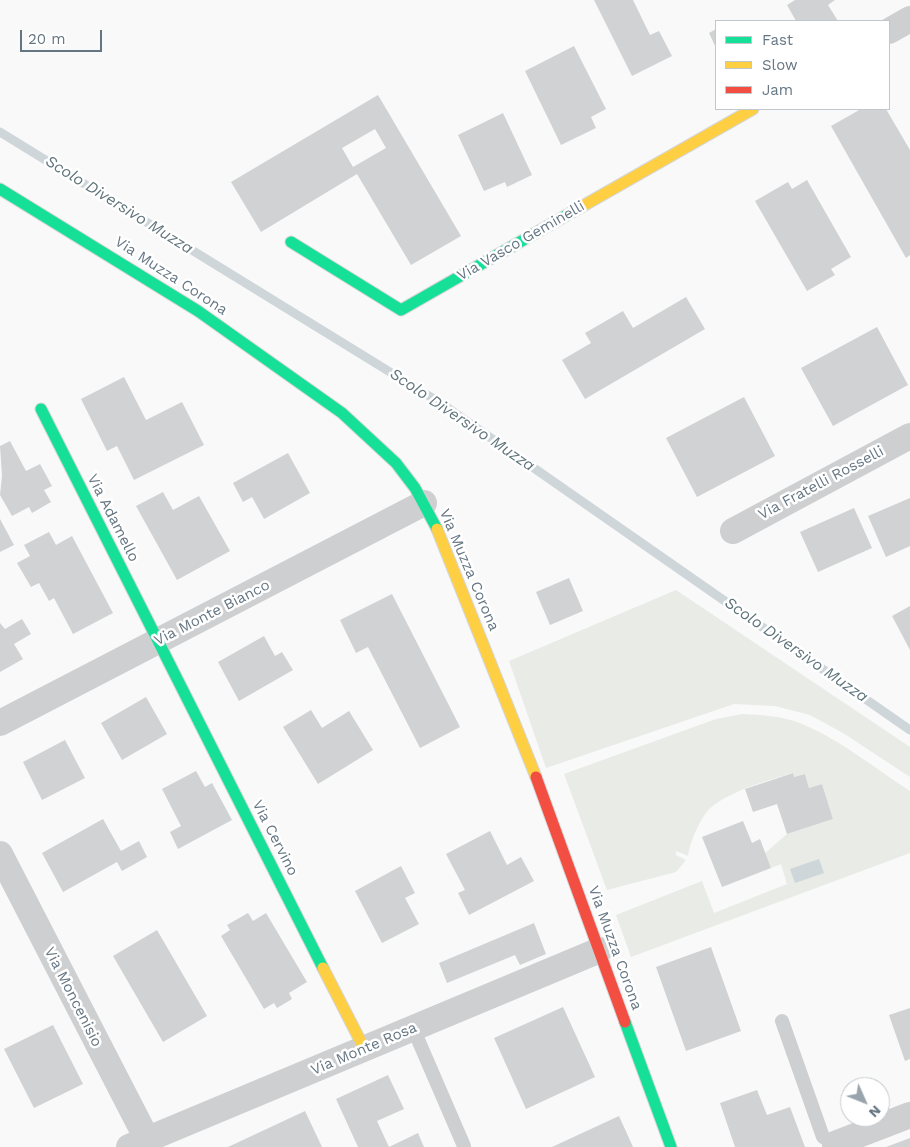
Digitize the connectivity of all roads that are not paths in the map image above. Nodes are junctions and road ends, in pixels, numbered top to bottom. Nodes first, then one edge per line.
1 (910, 19) edge
2 (890, 30) edge
3 (751, 110) edge
4 (0, 189) edge
5 (292, 242) dead end
6 (41, 409) dead end
7 (910, 436) edge
8 (424, 503) junction
9 (732, 531) dead end
10 (158, 641) junction
11 (0, 723) edge
12 (0, 854) edge
13 (600, 950) junction
14 (782, 1021) dead end
15 (413, 1028) junction
16 (364, 1048) junction
17 (910, 1115) edge
18 (138, 1143) edge
19 (835, 1145) edge
20 (464, 1146) edge
21 (671, 1147) edge

1 - 2 street
3 - 5 street, Via Vasco Geminelli
4 - 8 street, Via Muzza Corona
6 - 10 street, Via Adamello
7 - 9 street, Via Fratelli Rosselli
8 - 10 street, Via Monte Bianco
8 - 13 street, Via Muzza Corona
10 - 11 street, Via Monte Bianco
10 - 16 street, Via Cervino
12 - 18 street, Via Moncenisio
13 - 15 street, Via Monte Rosa
13 - 21 street, Via Muzza Corona
14 - 19 lane
15 - 16 street, Via Monte Rosa
15 - 20 lane
16 - 18 street, Via Monte Rosa
17 - 19 street

